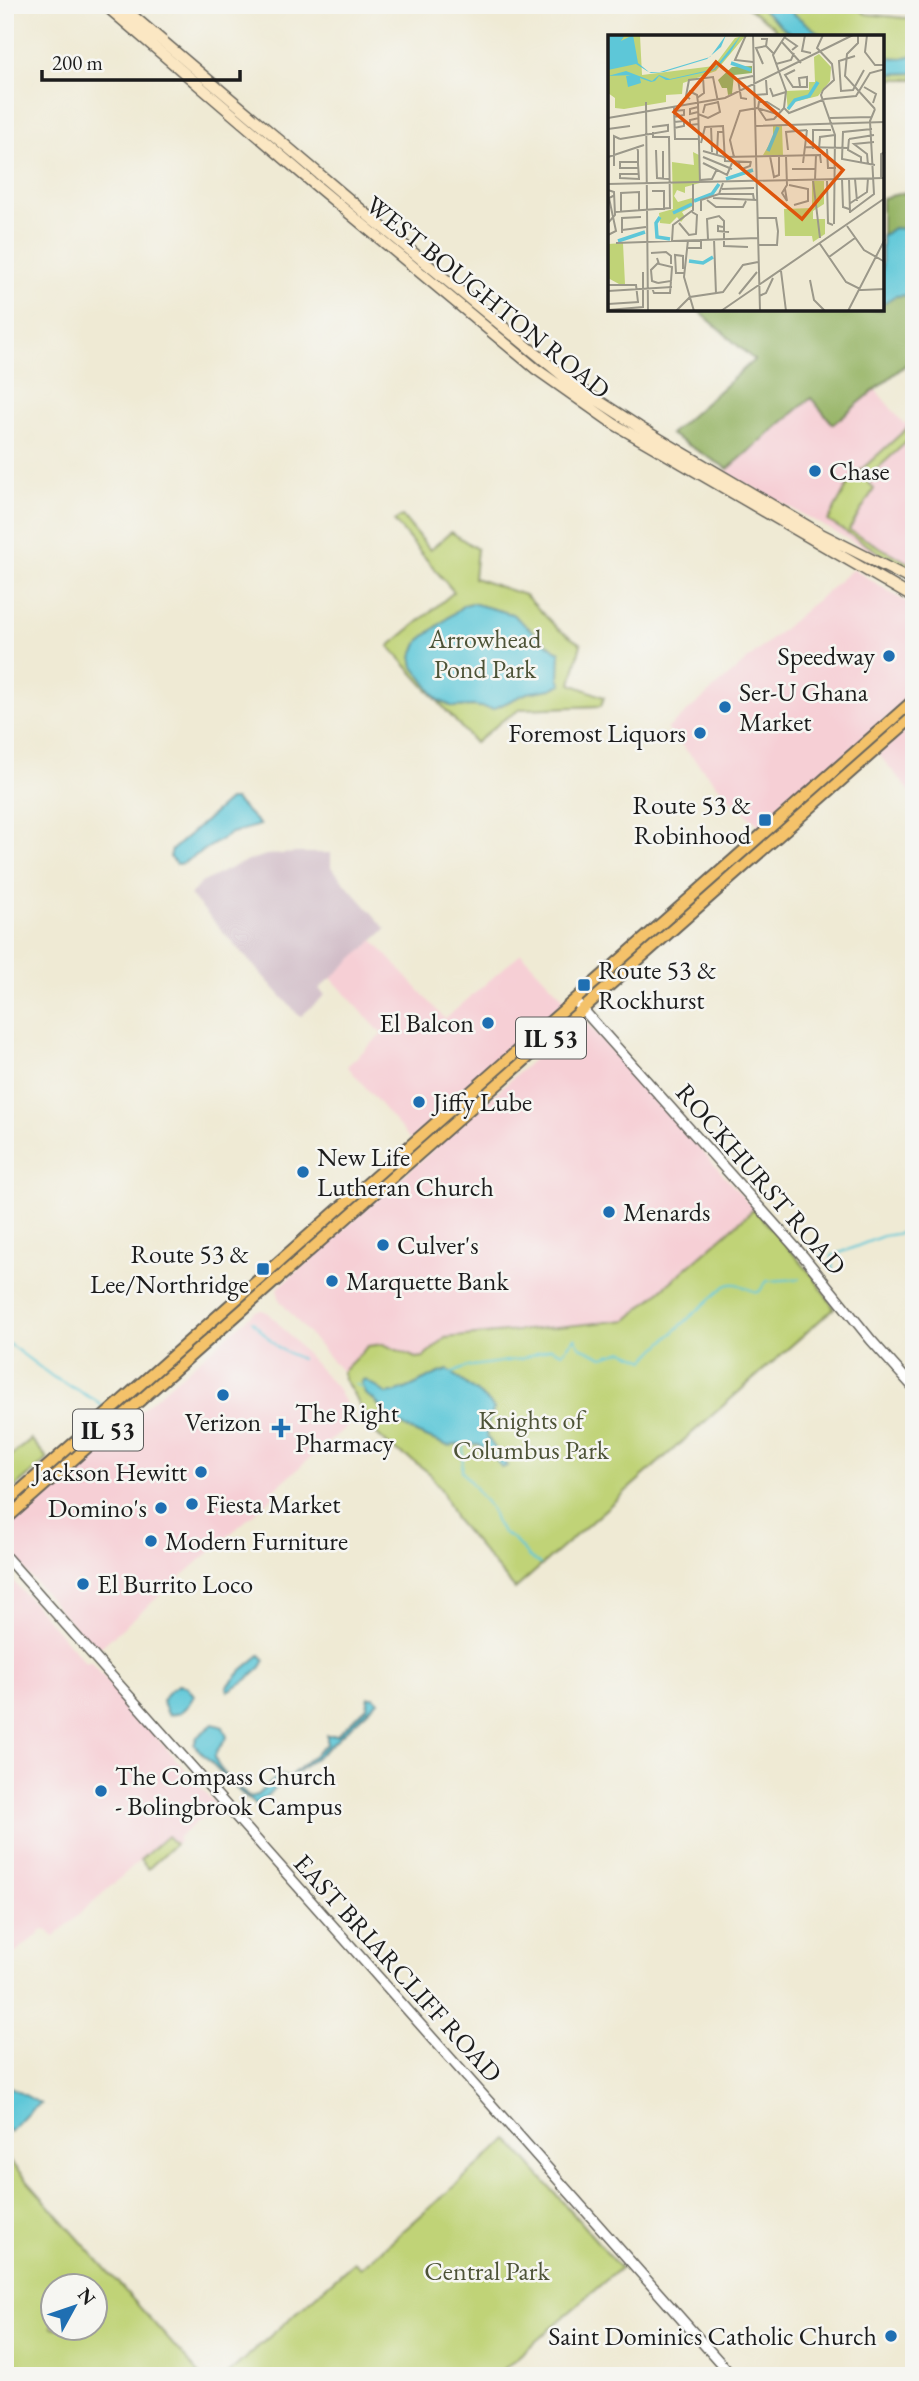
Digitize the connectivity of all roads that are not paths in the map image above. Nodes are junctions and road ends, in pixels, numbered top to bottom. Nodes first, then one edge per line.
1 (105, 5) edge
2 (120, 5) edge
3 (914, 581) edge
4 (914, 598) edge
5 (914, 700) edge
6 (914, 716) edge
7 (575, 1000) junction
8 (583, 1009) junction
9 (914, 1388) edge
10 (5, 1504) edge
11 (5, 1520) edge
12 (5, 1556) edge
13 (732, 2376) edge

1 - 4 main road, WEST BOUGHTON ROAD
2 - 3 main road, WEST BOUGHTON ROAD
5 - 7 main road, IL 53
6 - 8 main road, IL 53
7 - 8 street, ROCKHURST ROAD
7 - 10 main road, IL 53
8 - 9 street, ROCKHURST ROAD
8 - 11 main road, IL 53
12 - 13 street, EAST BRIARCLIFF ROAD

